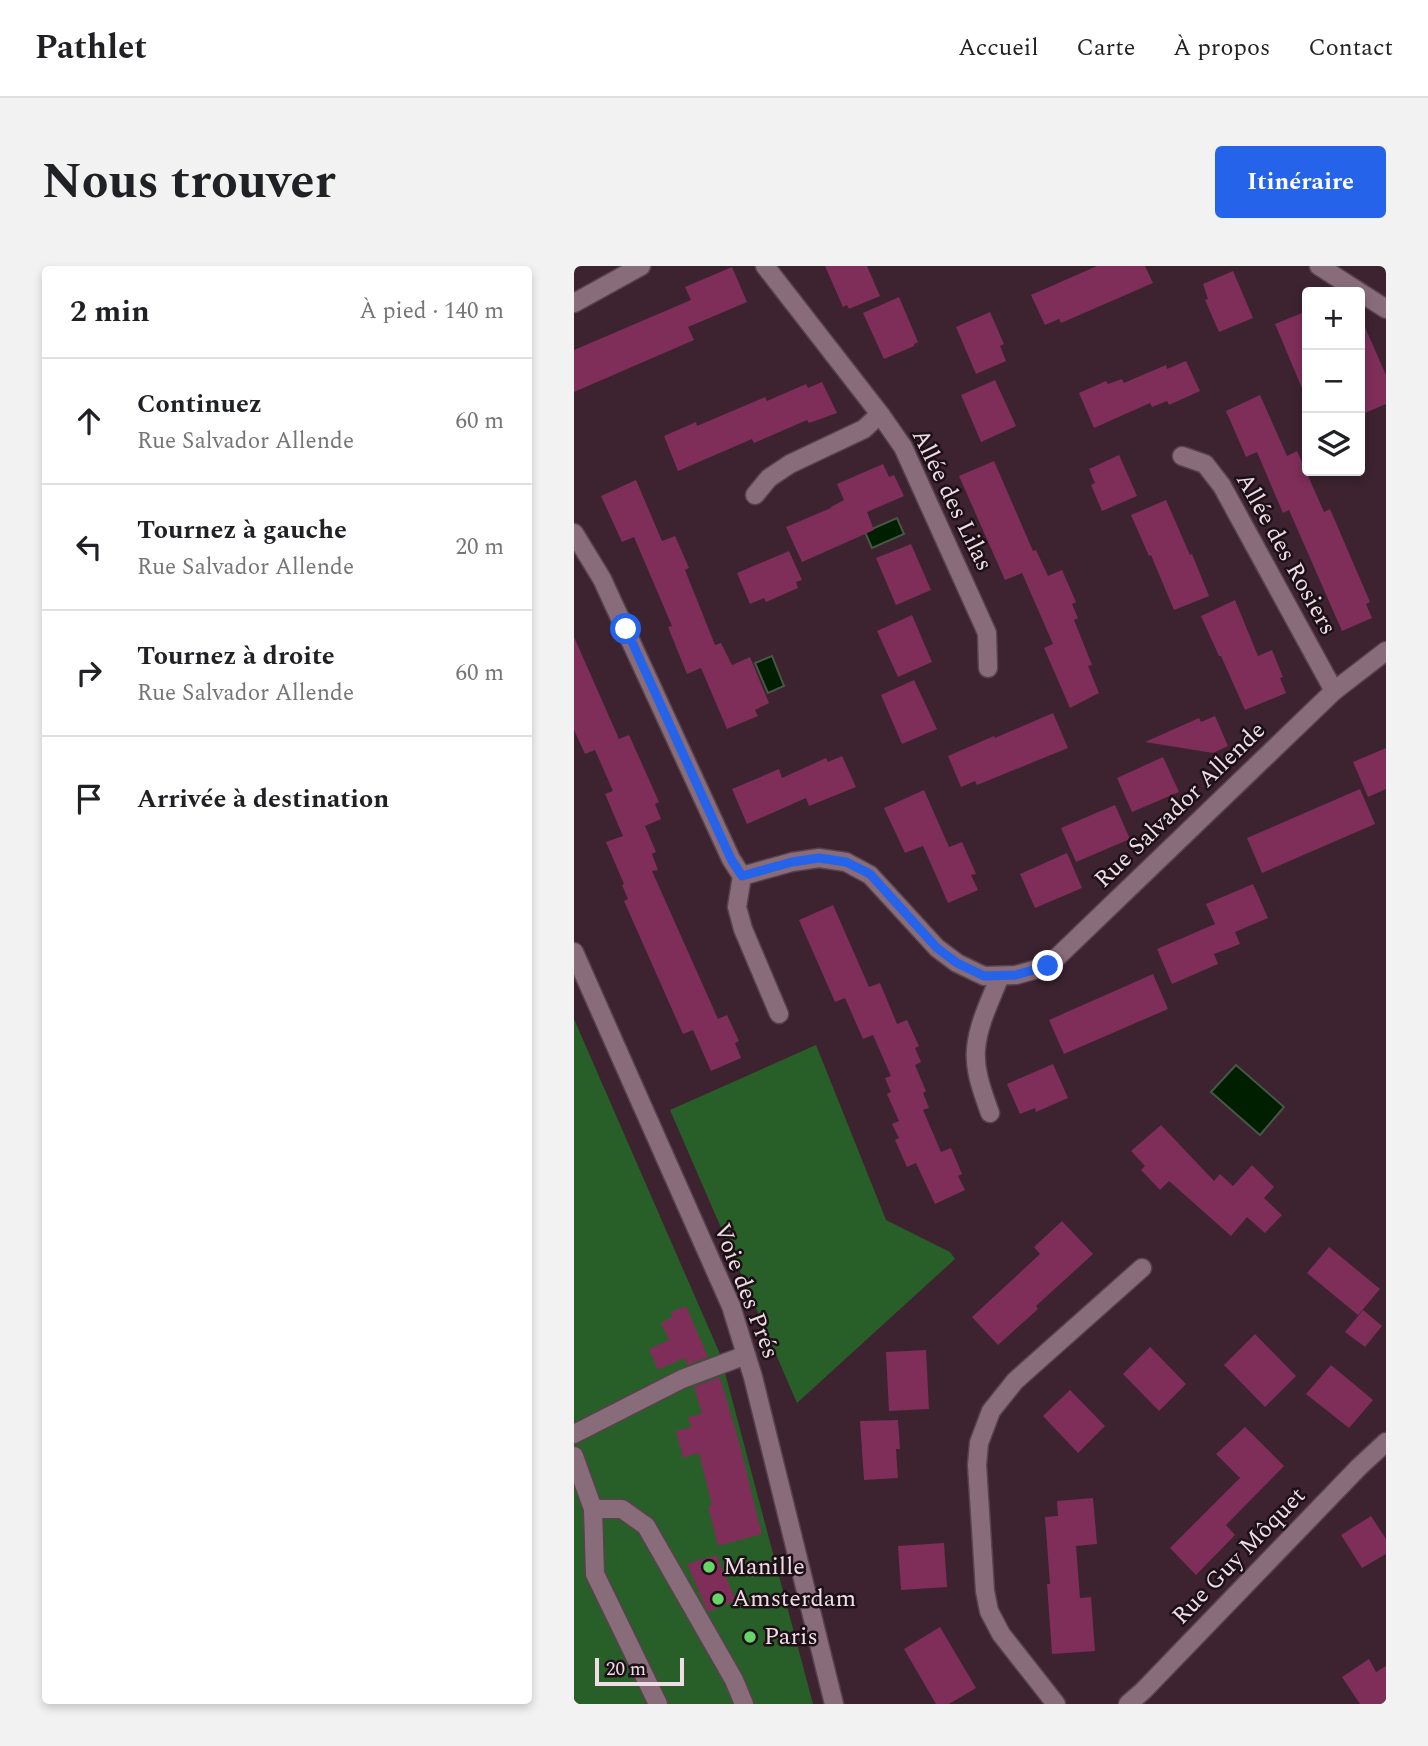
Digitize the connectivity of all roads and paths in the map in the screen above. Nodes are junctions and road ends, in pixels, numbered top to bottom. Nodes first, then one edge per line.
1 (641, 266) edge
2 (765, 266) edge
3 (1319, 266) edge
4 (574, 303) edge
5 (1386, 309) edge
6 (880, 414) junction
7 (1182, 456) dead end
8 (755, 495) dead end
9 (574, 533) edge
10 (1386, 650) edge
11 (988, 668) dead end
12 (1334, 691) junction
13 (742, 876) junction
14 (574, 952) edge
15 (1000, 976) junction
16 (779, 1014) dead end
17 (990, 1113) dead end
18 (1142, 1268) dead end
19 (746, 1355) junction
20 (574, 1434) edge
21 (1386, 1442) edge
22 (574, 1457) edge
23 (593, 1509) junction
24 (658, 1704) edge
25 (744, 1704) edge
26 (834, 1704) edge
27 (1056, 1704) edge
28 (1128, 1704) edge

1 - 4 street
2 - 6 street, Allée des Lilas
3 - 5 street
6 - 8 street
6 - 11 street, Allée des Lilas
7 - 12 street, Allée des Rosiers
9 - 13 street
10 - 12 street, Rue Salvador Allende
12 - 15 street, Rue Salvador Allende
13 - 15 street, Rue Salvador Allende
13 - 16 street
14 - 19 street, Voie des Prés
15 - 17 street
18 - 27 street
19 - 20 street
19 - 26 street, Voie des Prés
21 - 28 street, Rue Guy Môquet
22 - 23 street
23 - 24 street
23 - 25 street

